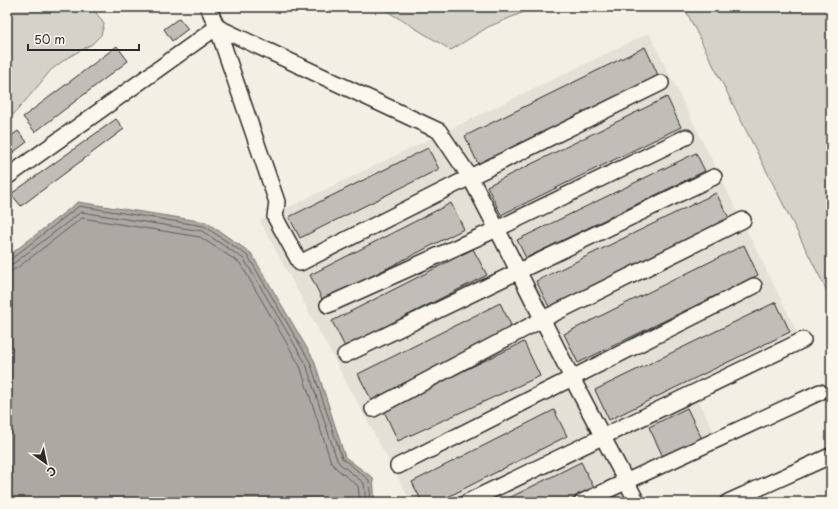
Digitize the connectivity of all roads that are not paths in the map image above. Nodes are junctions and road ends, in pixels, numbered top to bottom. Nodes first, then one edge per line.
1 (208, 7) edge
2 (217, 26) junction
3 (660, 83) dead end
4 (686, 137) dead end
5 (7, 177) edge
6 (470, 177) junction
7 (714, 177) dead end
8 (743, 220) dead end
9 (497, 229) junction
10 (519, 272) junction
11 (754, 286) dead end
12 (328, 306) dead end
13 (543, 319) junction
14 (803, 340) dead end
15 (345, 355) dead end
16 (572, 378) junction
17 (820, 392) dead end
18 (374, 409) dead end
19 (603, 436) junction
20 (830, 456) edge
21 (398, 466) dead end
22 (627, 482) junction
23 (467, 502) edge
24 (582, 502) edge
25 (637, 502) edge
26 (728, 502) edge

1 - 2 lane
2 - 5 lane
2 - 6 lane
2 - 6 lane
3 - 6 lane
4 - 9 lane
6 - 9 lane
7 - 10 lane
8 - 13 lane
9 - 10 lane
9 - 12 lane
10 - 13 lane
10 - 15 lane
11 - 16 lane
13 - 16 lane
13 - 18 lane
14 - 19 lane
16 - 19 lane
16 - 21 lane
17 - 22 lane
19 - 22 lane
19 - 23 lane
20 - 26 lane
22 - 24 lane
22 - 25 lane

